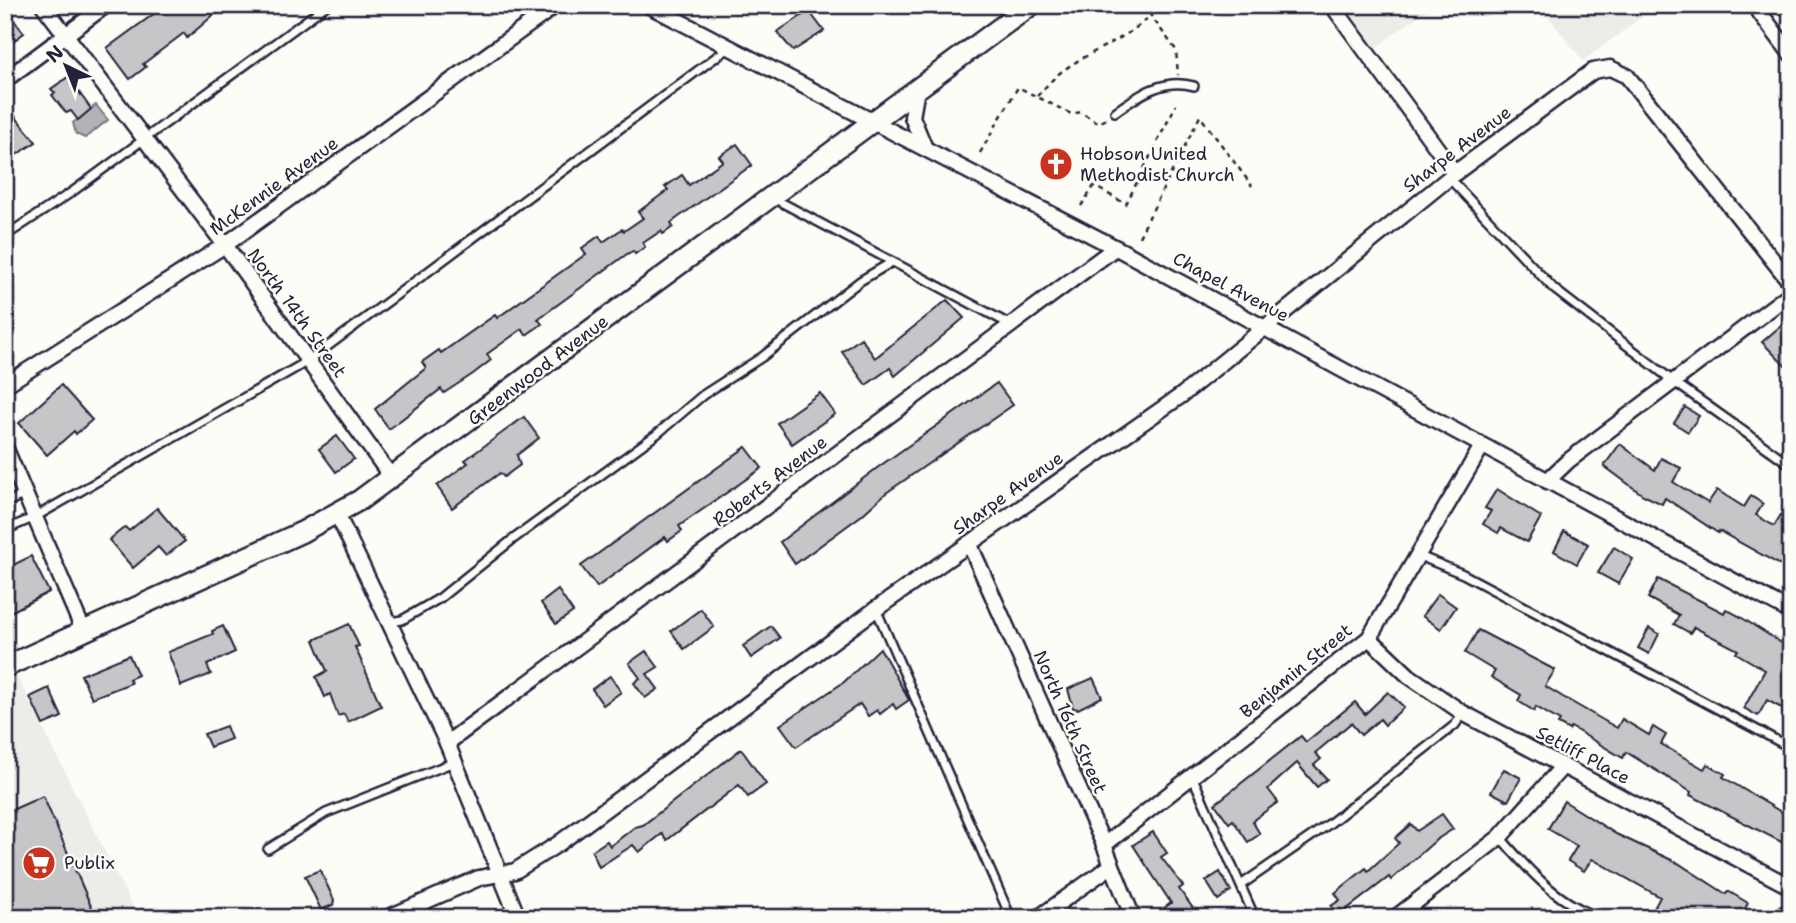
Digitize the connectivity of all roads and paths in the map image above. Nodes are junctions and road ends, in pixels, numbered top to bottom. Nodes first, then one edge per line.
1 (43, 5) edge
2 (106, 5) edge
3 (327, 5) edge
4 (556, 5) edge
5 (648, 5) edge
6 (1031, 5) edge
7 (1143, 5) edge
8 (1332, 5) edge
9 (1754, 5) edge
10 (1151, 15) junction
11 (65, 36) junction
12 (729, 47) junction
13 (1791, 54) edge
14 (1178, 75) dead end
15 (5, 80) edge
16 (1194, 86) dead end
17 (917, 88) junction
18 (1037, 96) junction
19 (1176, 105) dead end
20 (1112, 115) joint
21 (874, 120) junction
22 (144, 139) junction
23 (925, 147) junction
24 (980, 153) dead end
25 (1451, 175) junction
26 (1252, 186) dead end
27 (771, 197) junction
28 (1081, 206) dead end
29 (5, 236) edge
30 (1139, 237) dead end
31 (225, 245) junction
32 (1115, 248) junction
33 (892, 262) junction
34 (1791, 283) edge
35 (1791, 293) edge
36 (1012, 325) junction
37 (1263, 326) junction
38 (308, 361) junction
39 (1673, 382) junction
40 (5, 385) edge
41 (1482, 446) junction
42 (7, 456) edge
43 (1791, 465) edge
44 (392, 478) junction
45 (1547, 481) junction
46 (25, 495) junction
47 (5, 503) edge
48 (337, 513) junction
49 (35, 517) junction
50 (5, 530) edge
51 (969, 543) junction
52 (1417, 555) junction
53 (876, 609) junction
54 (1791, 612) edge
55 (389, 622) junction
56 (83, 630) junction
57 (1369, 638) junction
58 (5, 667) edge
59 (1462, 713) junction
60 (447, 743) junction
61 (1791, 748) edge
62 (454, 762) junction
63 (1563, 766) junction
64 (1193, 778) junction
65 (1500, 837) junction
66 (1104, 845) junction
67 (268, 849) dead end
68 (1111, 866) junction
69 (498, 874) junction
70 (1241, 885) junction
71 (1791, 887) edge
72 (1791, 909) edge
73 (1587, 916) edge
74 (387, 918) edge
75 (517, 918) edge
76 (1012, 918) edge
77 (1038, 918) edge
78 (1133, 918) edge
79 (1255, 918) edge
80 (1395, 918) edge
81 (1603, 918) edge
82 (1779, 918) edge

1 - 11 street, North 14th Street
2 - 11 street
3 - 22 lane
4 - 31 street, McKennie Avenue
5 - 12 street, Chapel Avenue
6 - 17 street, Greenwood Avenue
7 - 10 path
8 - 25 street
9 - 13 street
10 - 14 path
10 - 18 path
11 - 15 street
11 - 22 street, North 14th Street
12 - 21 street, Chapel Avenue
12 - 38 lane
16 - 20 lane
17 - 21 street, Greenwood Avenue
17 - 23 street
18 - 20 path
18 - 24 path
19 - 28 path
21 - 23 street, Chapel Avenue
21 - 27 street, Greenwood Avenue
22 - 29 lane
22 - 31 street, North 14th Street
23 - 32 street, Chapel Avenue
25 - 34 street, Sharpe Avenue
25 - 37 street, Sharpe Avenue
25 - 39 lane
26 - 30 path
27 - 33 lane
27 - 44 street, Greenwood Avenue
31 - 38 street, North 14th Street
31 - 40 street, McKennie Avenue
32 - 36 street, Roberts Avenue
32 - 37 street, Chapel Avenue
33 - 36 lane
33 - 55 lane
35 - 39 street
36 - 60 street, Roberts Avenue
37 - 41 street, Chapel Avenue
37 - 51 street, Sharpe Avenue
38 - 44 street, North 14th Street
38 - 49 lane
39 - 43 lane
39 - 45 street
41 - 45 street, Chapel Avenue
41 - 52 street, Benjamin Street
42 - 46 street
44 - 48 street, Greenwood Avenue
45 - 54 street, Chapel Avenue
46 - 47 lane
46 - 49 street
48 - 55 street
48 - 56 street, Greenwood Avenue
49 - 50 lane
49 - 56 street
51 - 53 street, Sharpe Avenue
51 - 66 street, North 16th Street
52 - 57 street, Benjamin Street
52 - 61 lane
53 - 69 street, Sharpe Avenue
53 - 76 lane
55 - 60 street
56 - 58 street, Greenwood Avenue
57 - 59 street, Setliff Place
57 - 64 street, Benjamin Street
59 - 63 street, Setliff Place
59 - 70 lane
60 - 62 street
62 - 67 lane
62 - 69 street
63 - 65 street
63 - 71 street, Setliff Place
64 - 66 street, Benjamin Street
64 - 70 lane
65 - 73 lane
65 - 80 street
66 - 68 street, North 16th Street
68 - 77 street
68 - 78 street, North 16th Street
69 - 74 street, Sharpe Avenue
69 - 75 street
70 - 79 lane
72 - 82 street
73 - 81 lane

